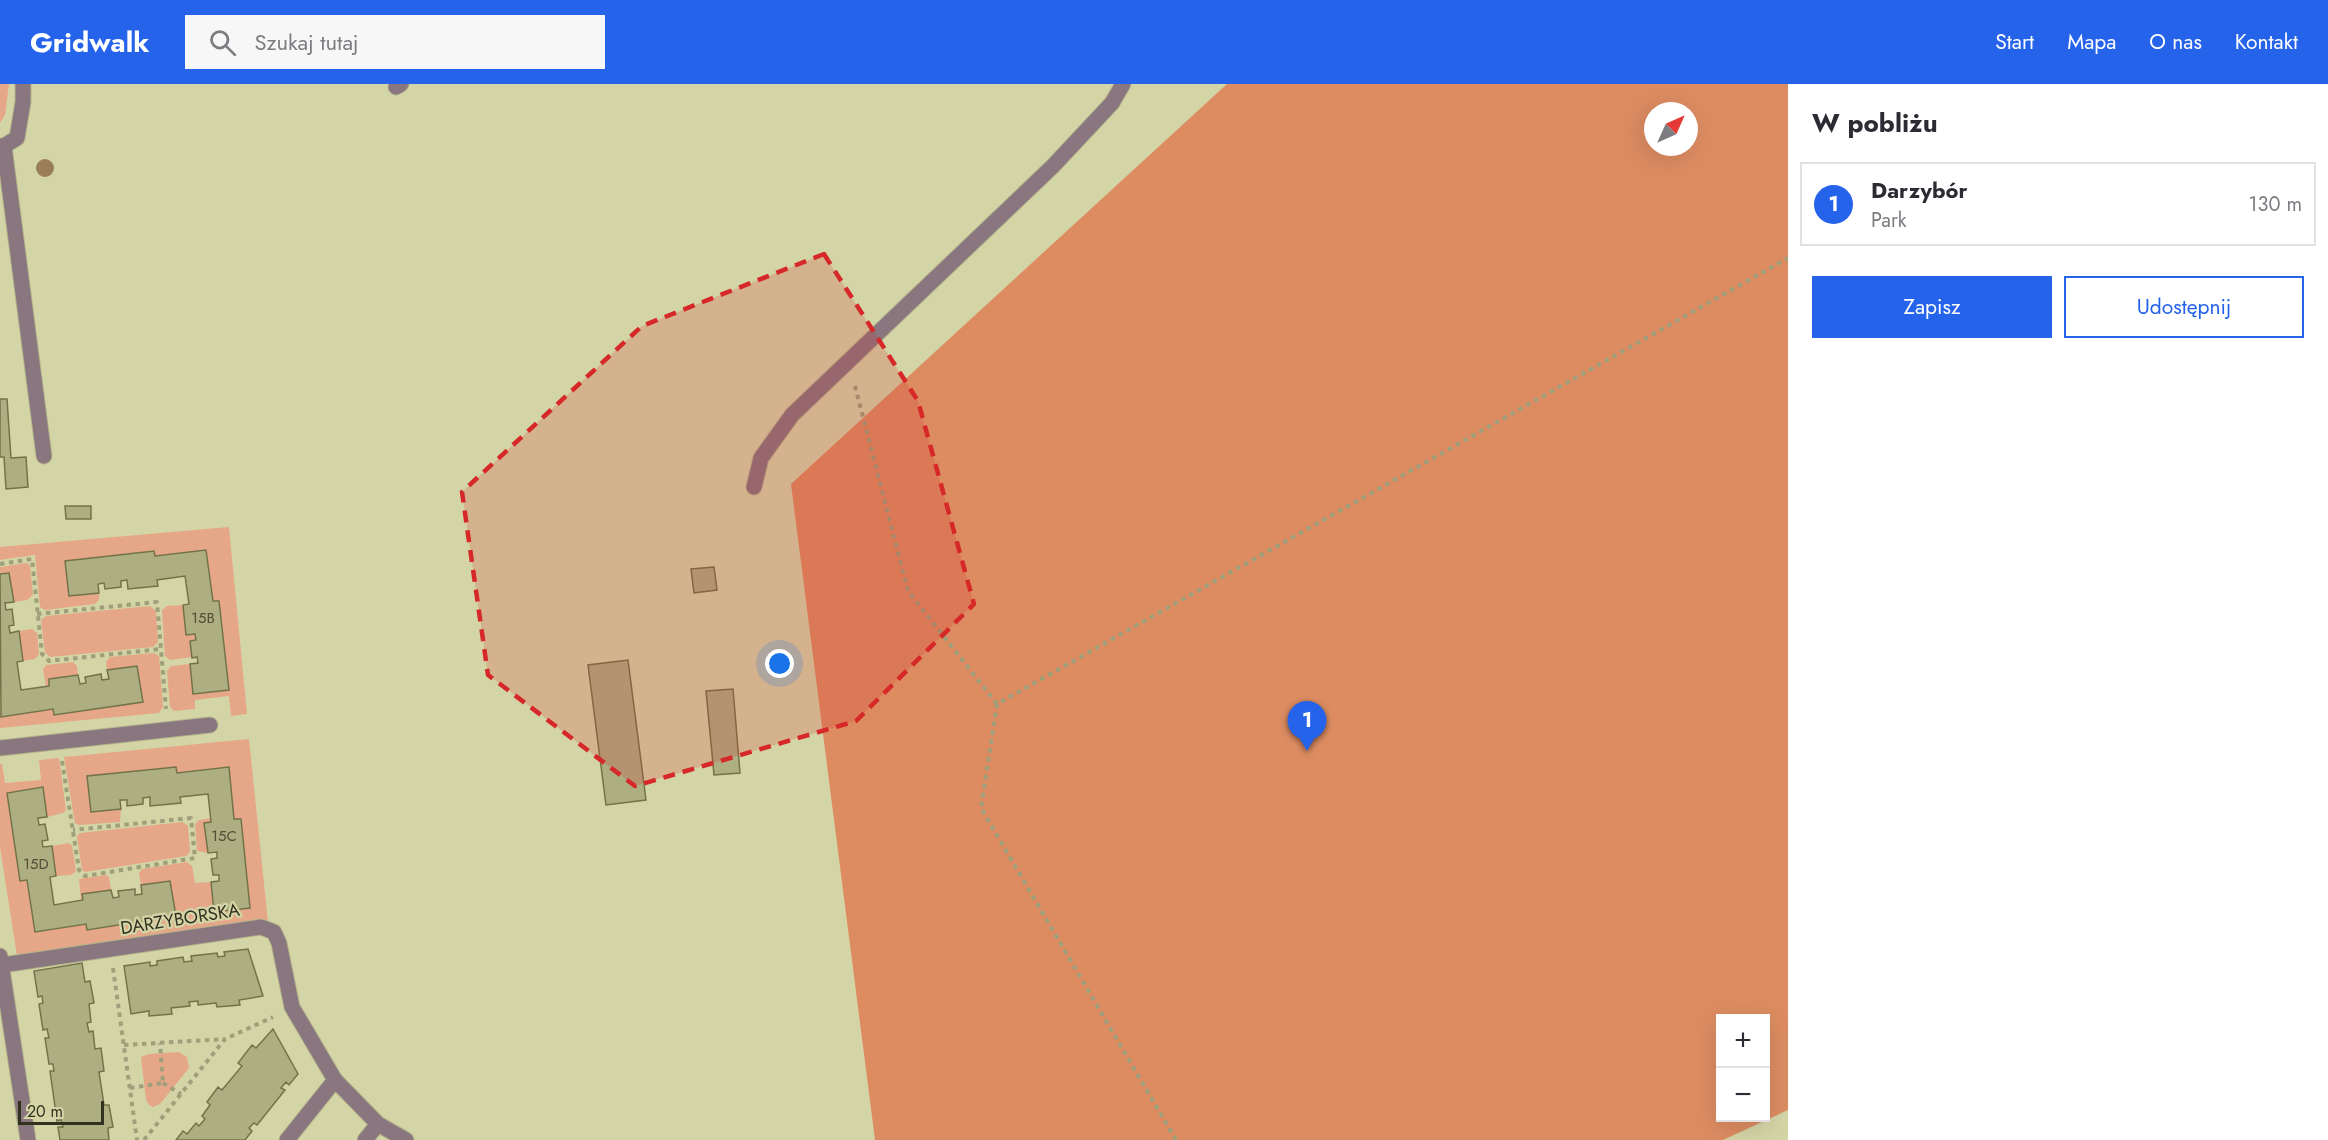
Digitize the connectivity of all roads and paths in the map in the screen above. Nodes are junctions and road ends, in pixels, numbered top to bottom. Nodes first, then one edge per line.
1 (23, 84) edge
2 (1123, 84) edge
3 (2, 146) edge
4 (1788, 258) edge
5 (849, 361) junction
6 (44, 456) dead end
7 (754, 487) dead end
8 (0, 564) edge
9 (38, 614) junction
10 (161, 649) junction
11 (997, 704) junction
12 (166, 716) dead end
13 (210, 725) dead end
14 (59, 742) junction
15 (0, 748) edge
16 (73, 830) junction
17 (111, 949) junction
18 (1, 961) edge
19 (292, 1007) junction
20 (225, 1039) junction
21 (160, 1043) junction
22 (124, 1045) junction
23 (335, 1080) junction
24 (163, 1083) junction
25 (130, 1088) junction
26 (180, 1094) junction
27 (378, 1124) junction
28 (28, 1140) edge
29 (137, 1140) edge
30 (144, 1140) edge
31 (287, 1140) edge
32 (365, 1140) edge
33 (406, 1140) edge
34 (1176, 1140) edge

1 - 3 street
2 - 5 street
3 - 6 street
4 - 11 path
5 - 7 street
5 - 11 path
8 - 9 path
9 - 10 path
9 - 10 path
10 - 12 path
11 - 34 path
13 - 14 street
14 - 15 street
14 - 16 path
16 - 16 path
17 - 18 street, DARZYBORSKA
17 - 19 street, DARZYBORSKA
17 - 22 path
18 - 28 street, DARZYBORSKA
19 - 20 path
19 - 23 street, DARZYBORSKA
20 - 21 path
20 - 26 path
21 - 22 path
21 - 24 path
22 - 25 path
23 - 27 street, DARZYBORSKA
23 - 31 street
24 - 25 path
24 - 26 path
25 - 29 path
26 - 30 path
27 - 32 street
27 - 33 street, DARZYBORSKA

